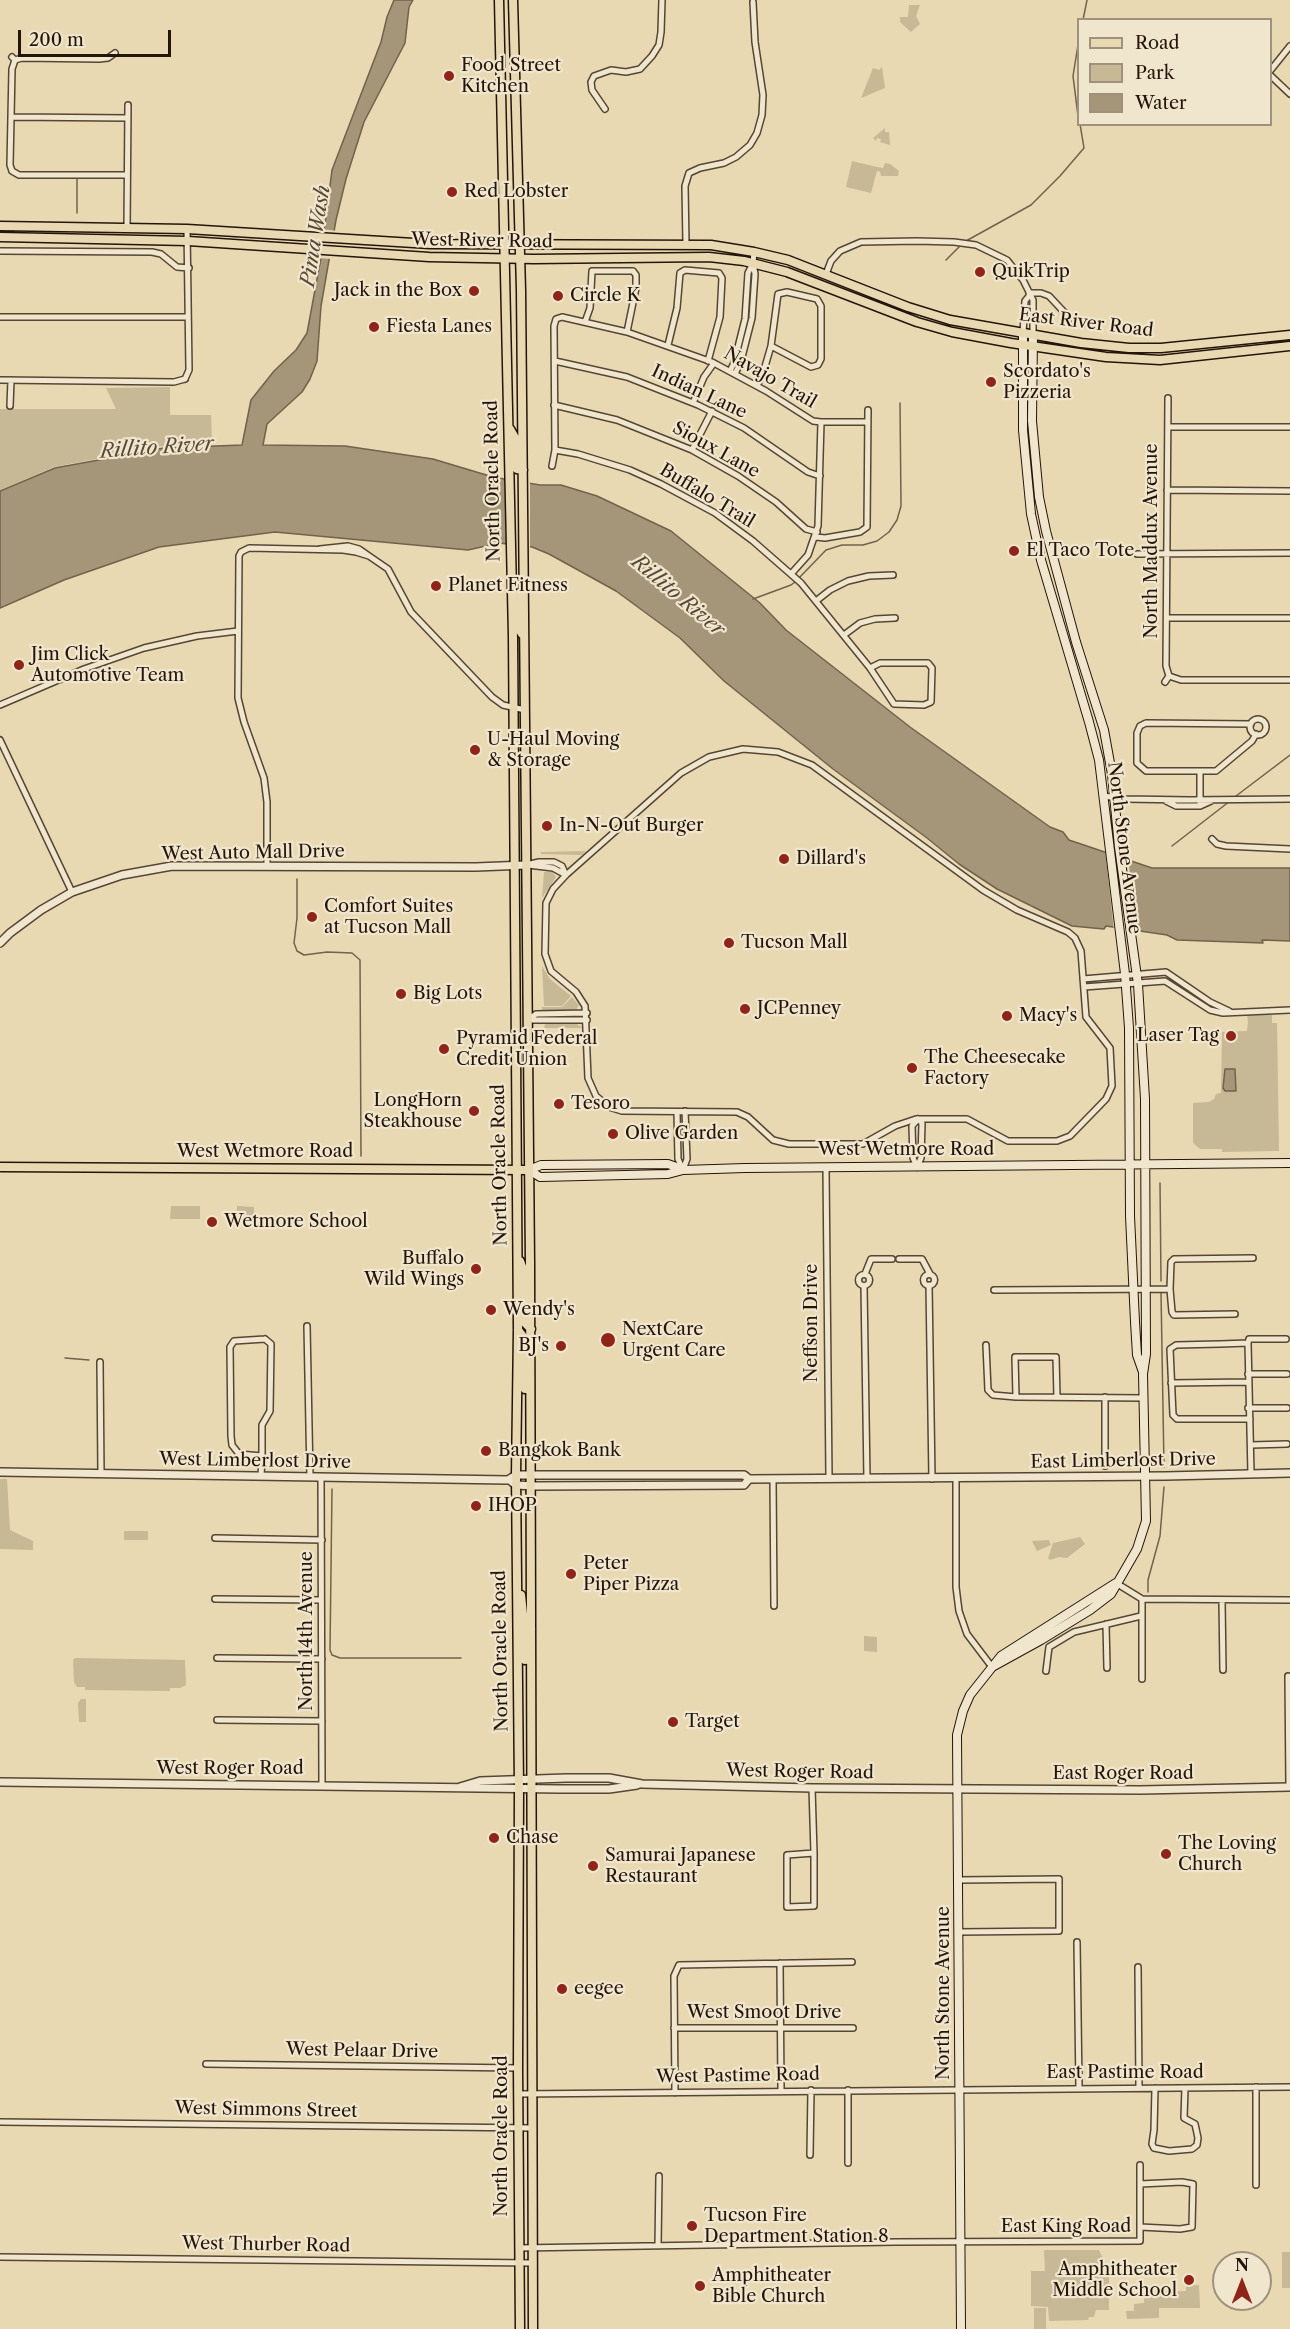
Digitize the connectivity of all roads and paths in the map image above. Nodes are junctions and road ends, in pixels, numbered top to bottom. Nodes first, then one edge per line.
1 (499, 0) edge
2 (513, 0) edge
3 (662, 0) edge
4 (753, 2) dead end
5 (1290, 46) edge
6 (115, 54) dead end
7 (1272, 70) edge
8 (1272, 75) edge
9 (1290, 94) edge
10 (128, 105) dead end
11 (605, 109) dead end
12 (12, 117) junction
13 (128, 118) junction
14 (127, 175) junction
15 (0, 226) edge
16 (127, 228) junction
17 (188, 230) junction
18 (0, 237) edge
19 (188, 241) junction
20 (504, 244) junction
21 (686, 244) junction
22 (520, 245) junction
23 (0, 251) edge
24 (754, 252) junction
25 (504, 259) junction
26 (520, 259) junction
27 (753, 263) junction
28 (189, 268) junction
29 (826, 274) junction
30 (1029, 294) junction
31 (0, 317) edge
32 (188, 317) junction
33 (950, 320) joint
34 (585, 322) junction
35 (1082, 325) dead end
36 (627, 332) junction
37 (952, 332) joint
38 (1023, 333) junction
39 (1033, 335) junction
40 (1290, 335) edge
41 (1290, 341) edge
42 (668, 345) junction
43 (771, 346) junction
44 (1028, 346) junction
45 (1290, 346) edge
46 (1260, 349) junction
47 (555, 361) junction
48 (711, 362) junction
49 (733, 372) junction
50 (185, 379) junction
51 (0, 380) edge
52 (11, 380) junction
53 (189, 385) dead end
54 (757, 386) junction
55 (1168, 398) dead end
56 (693, 402) junction
57 (554, 405) junction
58 (10, 406) dead end
59 (868, 410) dead end
60 (712, 411) junction
61 (821, 422) junction
62 (868, 422) junction
63 (1168, 427) junction
64 (1290, 427) edge
65 (509, 429) junction
66 (555, 450) junction
67 (692, 450) junction
68 (552, 466) dead end
69 (523, 473) junction
70 (820, 476) junction
71 (1167, 490) junction
72 (1290, 491) edge
73 (817, 534) junction
74 (1290, 553) edge
75 (1137, 554) dead end
76 (1167, 554) junction
77 (792, 575) junction
78 (512, 576) junction
79 (894, 576) dead end
80 (816, 601) junction
81 (895, 618) dead end
82 (1167, 618) junction
83 (1290, 618) edge
84 (238, 631) junction
85 (844, 635) junction
86 (525, 640) junction
87 (870, 668) junction
88 (1169, 676) junction
89 (1290, 680) edge
90 (1165, 682) dead end
91 (0, 705) edge
92 (513, 708) junction
93 (525, 710) junction
94 (1251, 724) junction
95 (1256, 735) junction
96 (0, 740) edge
97 (1200, 771) junction
98 (1104, 796) junction
99 (1115, 798) junction
100 (1290, 799) edge
101 (1200, 803) junction
102 (1212, 839) dead end
103 (1290, 849) edge
104 (526, 865) junction
105 (267, 866) junction
106 (515, 866) junction
107 (566, 875) junction
108 (72, 892) junction
109 (0, 943) edge
110 (1137, 973) junction
111 (1125, 974) junction
112 (1083, 979) junction
113 (1138, 984) junction
114 (1126, 985) junction
115 (1084, 987) junction
116 (1290, 1010) edge
117 (1229, 1011) junction
118 (587, 1013) junction
119 (528, 1020) junction
120 (587, 1020) junction
121 (685, 1111) junction
122 (677, 1112) junction
123 (918, 1119) junction
124 (1290, 1163) edge
125 (1129, 1165) junction
126 (1145, 1165) junction
127 (0, 1167) edge
128 (917, 1167) junction
129 (826, 1168) junction
130 (516, 1170) junction
131 (529, 1170) junction
132 (683, 1170) junction
133 (517, 1255) junction
134 (1253, 1258) dead end
135 (1170, 1288) junction
136 (1146, 1289) junction
137 (994, 1290) dead end
138 (1133, 1290) junction
139 (1235, 1314) dead end
140 (307, 1326) dead end
141 (531, 1329) junction
142 (518, 1330) junction
143 (1286, 1339) dead end
144 (1248, 1343) junction
145 (986, 1346) dead end
146 (100, 1362) dead end
147 (1143, 1374) junction
148 (1248, 1374) junction
149 (1287, 1374) dead end
150 (1248, 1382) junction
151 (1171, 1383) junction
152 (1016, 1397) junction
153 (1057, 1397) junction
154 (1105, 1397) junction
155 (1144, 1398) junction
156 (531, 1400) junction
157 (1248, 1408) junction
158 (1287, 1408) dead end
159 (1251, 1419) junction
160 (1251, 1444) junction
161 (1287, 1444) dead end
162 (262, 1456) junction
163 (1105, 1466) dead end
164 (0, 1472) edge
165 (1251, 1473) junction
166 (1290, 1473) edge
167 (101, 1474) junction
168 (531, 1475) junction
169 (261, 1476) junction
170 (650, 1476) junction
171 (714, 1476) junction
172 (310, 1477) junction
173 (321, 1477) junction
174 (1146, 1477) junction
175 (749, 1479) junction
176 (773, 1479) junction
177 (829, 1479) junction
178 (867, 1479) junction
179 (932, 1479) junction
180 (956, 1479) junction
181 (514, 1480) junction
182 (707, 1485) junction
183 (530, 1486) junction
184 (642, 1486) junction
185 (215, 1538) dead end
186 (322, 1540) junction
187 (518, 1580) junction
188 (1116, 1583) junction
189 (215, 1599) dead end
190 (1142, 1599) junction
191 (321, 1600) junction
192 (1290, 1600) edge
193 (1222, 1601) junction
194 (774, 1606) dead end
195 (1141, 1616) junction
196 (1106, 1624) junction
197 (518, 1629) junction
198 (531, 1629) junction
199 (217, 1658) dead end
200 (322, 1659) junction
201 (992, 1667) junction
202 (1107, 1668) dead end
203 (1223, 1670) dead end
204 (1046, 1671) dead end
205 (1288, 1676) edge
206 (531, 1677) junction
207 (1142, 1679) dead end
208 (217, 1720) dead end
209 (322, 1721) junction
210 (0, 1782) edge
211 (519, 1784) junction
212 (532, 1784) junction
213 (322, 1785) junction
214 (1290, 1787) edge
215 (812, 1788) junction
216 (957, 1789) junction
217 (814, 1853) junction
218 (958, 1880) junction
219 (958, 1932) junction
220 (519, 1940) junction
221 (532, 1941) junction
222 (1077, 1942) dead end
223 (671, 1962) dead end
224 (852, 1962) dead end
225 (780, 1963) junction
226 (677, 1967) junction
227 (1138, 1967) dead end
228 (674, 2028) junction
229 (781, 2028) junction
230 (853, 2028) dead end
231 (206, 2064) dead end
232 (518, 2067) junction
233 (1256, 2087) junction
234 (1290, 2087) edge
235 (1079, 2088) junction
236 (1139, 2088) junction
237 (1155, 2088) junction
238 (1185, 2088) junction
239 (959, 2089) junction
240 (781, 2090) junction
241 (811, 2090) junction
242 (848, 2090) junction
243 (675, 2093) junction
244 (518, 2094) junction
245 (532, 2094) junction
246 (0, 2122) edge
247 (518, 2128) junction
248 (532, 2128) junction
249 (810, 2154) dead end
250 (848, 2163) dead end
251 (1140, 2165) dead end
252 (659, 2176) dead end
253 (1140, 2184) junction
254 (1256, 2185) dead end
255 (1140, 2227) junction
256 (961, 2242) junction
257 (658, 2246) junction
258 (519, 2248) junction
259 (532, 2248) junction
260 (0, 2257) edge
261 (519, 2263) junction
262 (532, 2263) junction
263 (520, 2329) edge
264 (532, 2329) edge
265 (961, 2329) edge

1 - 20 main road, North Oracle Road
2 - 22 main road, North Oracle Road
3 - 11 street
4 - 21 street
5 - 7 street
6 - 12 street
8 - 9 street
10 - 13 street
12 - 13 street
12 - 14 street
13 - 14 street
14 - 16 street
15 - 16 main road, West River Road
16 - 17 main road, West River Road
17 - 19 street
17 - 20 main road, West River Road
18 - 19 main road, West River Road
19 - 25 main road, West River Road
19 - 28 street
20 - 22 main road, West River Road
20 - 25 main road, North Oracle Road
21 - 22 main road, West River Road
21 - 24 main road, West River Road
22 - 26 main road, North Oracle Road
23 - 28 street
24 - 27 street
24 - 29 main road, West River Road
25 - 26 main road, West River Road
25 - 65 main road, North Oracle Road
26 - 27 main road, West River Road
26 - 69 main road, North Oracle Road
27 - 37 main road, West River Road
27 - 49 street
28 - 32 street
29 - 30 street
29 - 33 main road, West River Road
30 - 35 street
30 - 38 street
30 - 39 street
31 - 32 street
32 - 50 street
33 - 38 main road, East River Road
34 - 36 street, Navajo Trail
34 - 36 street
34 - 47 street, Navajo Trail
36 - 42 street, Navajo Trail
37 - 44 main road, East River Road
38 - 39 main road, East River Road
38 - 44 main road, North Stone Avenue
39 - 40 main road, East River Road
39 - 44 main road, North Stone Avenue
41 - 46 main road
42 - 48 street, Navajo Trail
42 - 48 street
43 - 43 street
43 - 54 street
44 - 46 main road, East River Road
44 - 98 main road, North Stone Avenue
44 - 99 main road, North Stone Avenue
45 - 46 main road, East River Road
47 - 56 street, Indian Lane
47 - 57 street
48 - 49 street, Navajo Trail
48 - 56 street
49 - 54 street, Navajo Trail
50 - 52 street
50 - 53 street
51 - 52 street
52 - 58 street
54 - 61 street, Navajo Trail
55 - 63 street, North Maddux Avenue
56 - 60 street, Indian Lane
57 - 66 street
57 - 67 street, Sioux Lane
59 - 62 street
60 - 67 street
60 - 70 street, Indian Lane
61 - 62 street
61 - 70 street, Navajo Trail
62 - 73 street
63 - 64 street
63 - 71 street, North Maddux Avenue
65 - 69 main road
65 - 78 main road, North Oracle Road
66 - 68 street
66 - 77 street, Buffalo Trail
67 - 73 street, Sioux Lane
69 - 86 main road, North Oracle Road
70 - 73 street, Navajo Trail
71 - 72 street
71 - 76 street, North Maddux Avenue
73 - 77 street, Navajo Trail
74 - 76 street
75 - 76 street
76 - 82 street, North Maddux Avenue
77 - 80 street, Buffalo Trail
78 - 86 main road
78 - 92 main road, North Oracle Road
79 - 80 street
80 - 85 street, Buffalo Trail
81 - 85 street
82 - 83 street
82 - 88 street, North Maddux Avenue
84 - 91 street
84 - 92 street
84 - 105 street
85 - 87 street, Buffalo Trail
86 - 93 main road, North Oracle Road
87 - 87 street, Buffalo Trail
88 - 89 street
88 - 90 street
92 - 93 street
92 - 106 main road, North Oracle Road
93 - 104 main road, North Oracle Road
94 - 95 street
94 - 95 street
94 - 97 street
95 - 97 street
96 - 108 street
97 - 101 street
98 - 99 street
98 - 111 main road, North Stone Avenue
99 - 101 street
99 - 110 main road, North Stone Avenue
100 - 101 street
102 - 103 street
104 - 106 street, West Auto Mall Drive
104 - 107 street, West Auto Mall Drive
104 - 119 main road, North Oracle Road
105 - 106 street, West Auto Mall Drive
105 - 108 street, West Auto Mall Drive
106 - 130 main road, North Oracle Road
107 - 112 street
107 - 118 street
108 - 109 street, West Auto Mall Drive
110 - 111 street
110 - 113 main road, North Stone Avenue
110 - 117 street
111 - 112 street
111 - 114 main road, North Stone Avenue
112 - 115 street
113 - 114 street
113 - 117 street
113 - 126 main road, North Stone Avenue
114 - 115 street
114 - 125 main road, North Stone Avenue
115 - 123 street
116 - 117 street
118 - 119 street
118 - 120 street
119 - 120 street
119 - 131 main road, North Oracle Road
120 - 122 street
121 - 122 street
121 - 123 street
121 - 132 street
122 - 132 street
123 - 128 street
123 - 128 street
124 - 126 main road, West Wetmore Road
125 - 126 main road, West Wetmore Road
125 - 128 main road, West Wetmore Road
125 - 138 main road, North Stone Avenue
126 - 136 main road, North Stone Avenue
127 - 130 main road, West Wetmore Road
128 - 129 main road, West Wetmore Road
129 - 132 main road, West Wetmore Road
129 - 177 street, Neffson Drive
130 - 131 main road, West Wetmore Road
130 - 133 main road, North Oracle Road
131 - 132 main road, West Wetmore Road
131 - 141 main road, North Oracle Road
133 - 141 main road
133 - 142 main road, North Oracle Road
134 - 135 street
135 - 136 street
135 - 139 street
136 - 138 street
136 - 147 main road, North Stone Avenue
137 - 138 street
138 - 147 main road, North Stone Avenue
140 - 172 street
141 - 156 main road, North Oracle Road
142 - 156 main road
142 - 181 main road, North Oracle Road
143 - 144 street
144 - 148 street
144 - 151 street
145 - 152 street
146 - 167 street
147 - 155 main road, North Stone Avenue
148 - 149 street
148 - 150 street
150 - 151 street
150 - 157 street
151 - 159 street
152 - 153 street
152 - 153 street
153 - 154 street
154 - 155 street
154 - 163 street
155 - 174 main road, North Stone Avenue
156 - 168 main road, North Oracle Road
157 - 158 street
157 - 159 street
159 - 160 street
160 - 161 street
160 - 165 street
162 - 162 street
162 - 169 street
164 - 167 street, West Limberlost Drive
165 - 166 street, East Limberlost Drive
165 - 174 street, East Limberlost Drive
167 - 169 street, West Limberlost Drive
168 - 170 street, West Limberlost Drive
168 - 181 street, West Limberlost Drive
168 - 183 main road, North Oracle Road
169 - 172 street, West Limberlost Drive
170 - 171 street, West Limberlost Drive
170 - 184 street
171 - 175 street, West Limberlost Drive
171 - 182 street
172 - 173 street, West Limberlost Drive
173 - 181 street, West Limberlost Drive
173 - 186 street, North 14th Avenue
174 - 180 street, East Limberlost Drive
174 - 188 main road, North Stone Avenue
175 - 176 street, West Limberlost Drive
175 - 182 street, West Limberlost Drive
176 - 177 street, West Limberlost Drive
176 - 194 street
177 - 178 street, West Limberlost Drive
178 - 179 street, West Limberlost Drive
178 - 179 street
179 - 180 street, West Limberlost Drive
180 - 201 street
181 - 183 street, West Limberlost Drive
181 - 187 main road, North Oracle Road
182 - 184 street, West Limberlost Drive
183 - 184 street, West Limberlost Drive
183 - 198 main road, North Oracle Road
185 - 186 street
186 - 191 street, North 14th Avenue
187 - 197 main road, North Oracle Road
187 - 198 main road
188 - 190 street
188 - 201 main road, North Stone Avenue
189 - 191 street
190 - 193 street
190 - 195 street
191 - 200 street, North 14th Avenue
192 - 193 street
193 - 203 street
195 - 196 street
195 - 207 street
196 - 202 street
196 - 204 street
197 - 206 main road
197 - 211 main road, North Oracle Road
198 - 206 main road, North Oracle Road
199 - 200 street
200 - 209 street, North 14th Avenue
201 - 216 main road, North Stone Avenue
205 - 214 street
206 - 212 main road, North Oracle Road
208 - 209 street
209 - 213 street, North 14th Avenue
210 - 213 street, West Roger Road
211 - 212 street, West Roger Road
211 - 213 street, West Roger Road
211 - 220 main road, North Oracle Road
212 - 215 street, West Roger Road
212 - 221 main road, North Oracle Road
214 - 216 street, East Roger Road
215 - 216 street, West Roger Road
215 - 217 street
216 - 218 main road, North Stone Avenue
217 - 217 street
218 - 219 main road, North Stone Avenue
218 - 219 street
219 - 239 main road, North Stone Avenue
220 - 221 main road
220 - 232 main road, North Oracle Road
221 - 245 main road, North Oracle Road
222 - 235 street
223 - 226 street
224 - 225 street
225 - 226 street
225 - 229 street
226 - 228 street
227 - 236 street
228 - 229 street, West Smoot Drive
228 - 243 street
229 - 230 street, West Smoot Drive
229 - 240 street
231 - 232 street, West Pelaar Drive
232 - 244 main road, North Oracle Road
233 - 234 street, East Pastime Road
233 - 238 street, East Pastime Road
233 - 254 street
235 - 236 street, East Pastime Road
235 - 239 street, East Pastime Road
236 - 237 street, East Pastime Road
237 - 238 street, East Pastime Road
237 - 238 street
239 - 242 street, West Pastime Road
239 - 256 main road, North Stone Avenue
240 - 241 street, West Pastime Road
240 - 243 street, West Pastime Road
241 - 242 street, West Pastime Road
241 - 249 street
242 - 250 street
243 - 245 street, West Pastime Road
244 - 245 street, West Pastime Road
244 - 247 main road, North Oracle Road
245 - 248 main road, North Oracle Road
246 - 247 street, West Simmons Street
247 - 248 street, West Simmons Street
247 - 258 main road, North Oracle Road
248 - 259 main road, North Oracle Road
251 - 253 street
252 - 257 street
253 - 255 street
253 - 255 street, East King Road
255 - 256 street, East King Road
256 - 257 street
256 - 265 main road, North Stone Avenue
257 - 259 street
258 - 259 street
258 - 261 main road, North Oracle Road
259 - 262 main road, North Oracle Road
260 - 261 street, West Thurber Road
261 - 262 street, West Thurber Road
261 - 263 main road, North Oracle Road
262 - 264 main road, North Oracle Road

